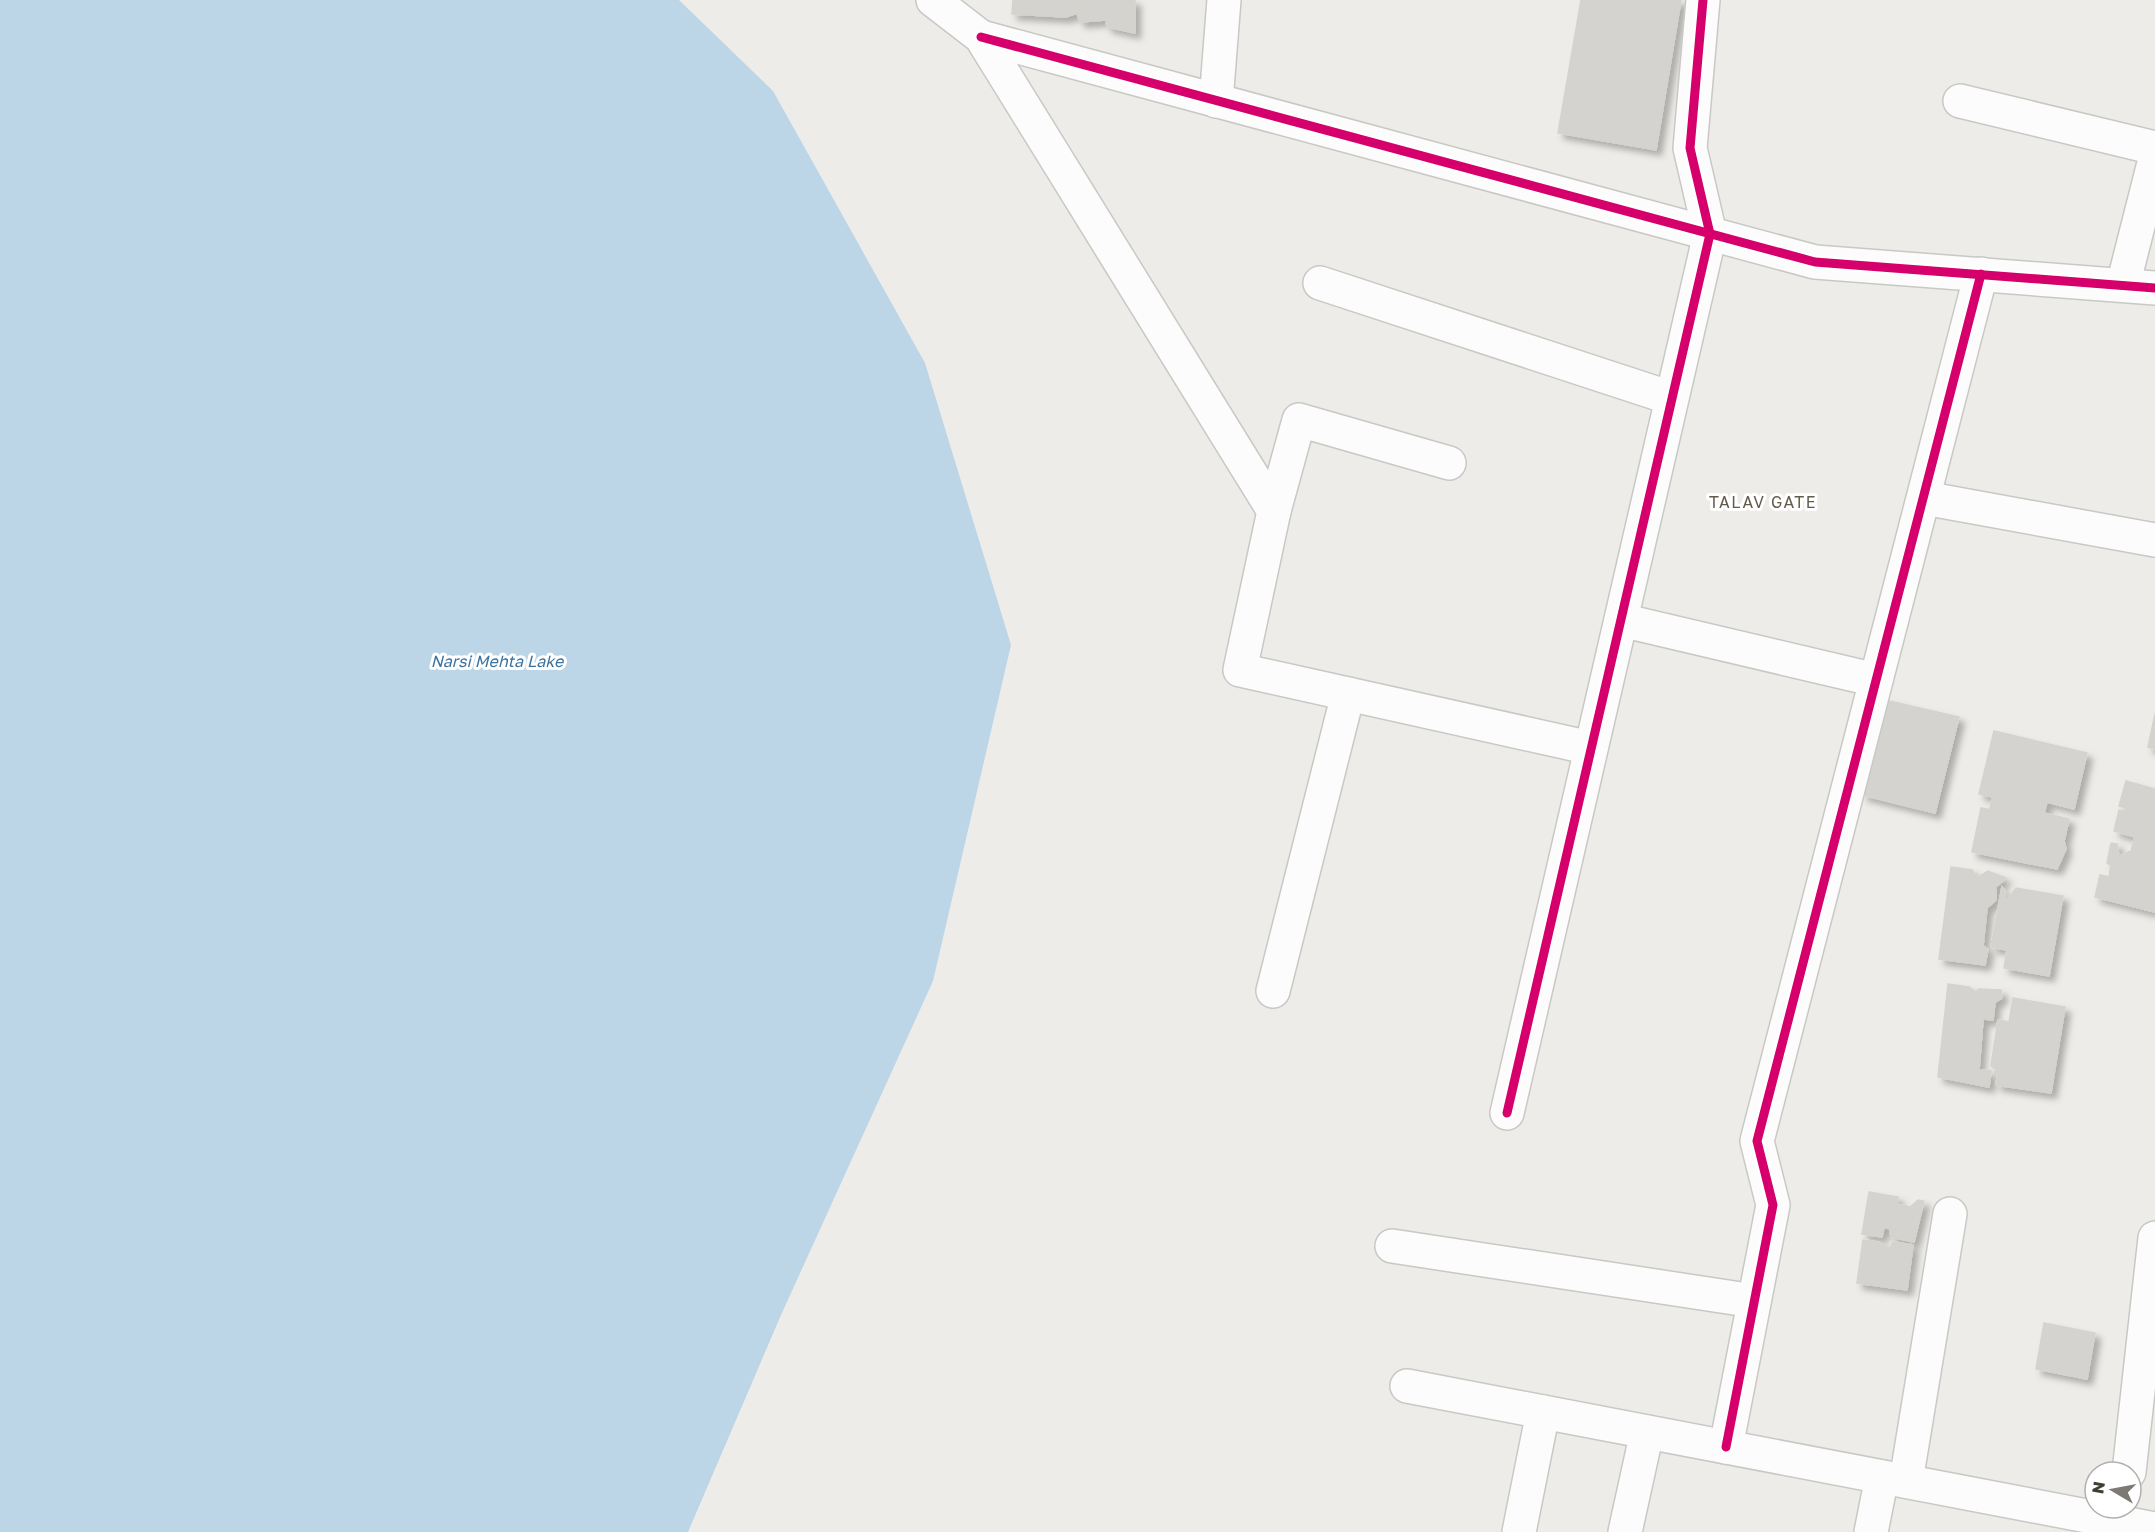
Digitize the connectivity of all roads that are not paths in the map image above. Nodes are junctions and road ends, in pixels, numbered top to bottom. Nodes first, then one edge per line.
1 (933, 0) edge
2 (1224, 0) edge
3 (1703, 0) edge
4 (981, 37) junction
5 (1216, 100) junction
6 (1960, 101) dead end
7 (2155, 148) edge
8 (2155, 159) edge
9 (1710, 234) junction
10 (1981, 274) junction
11 (1320, 283) dead end
12 (2123, 285) junction
13 (2155, 288) edge
14 (1671, 398) junction
15 (1449, 463) dead end
16 (1924, 498) junction
17 (1274, 511) junction
18 (2155, 540) edge
19 (1621, 620) junction
20 (1876, 680) junction
21 (1348, 694) junction
22 (1591, 748) junction
23 (1273, 991) dead end
24 (1507, 1113) dead end
25 (1950, 1214) dead end
26 (2155, 1238) edge
27 (1392, 1246) dead end
28 (1754, 1301) junction
29 (1407, 1386) dead end
30 (1543, 1412) junction
31 (1647, 1431) junction
32 (1726, 1447) junction
33 (2130, 1460) edge
34 (1894, 1479) junction
35 (2123, 1521) edge
36 (2155, 1529) edge
37 (1519, 1532) edge
38 (1624, 1532) edge
39 (1871, 1532) edge

1 - 4 street
2 - 5 street
3 - 9 street
4 - 5 street
4 - 17 street
5 - 9 street
6 - 7 street
8 - 12 street
9 - 10 street
9 - 14 street
10 - 12 street
10 - 16 street
11 - 14 street
12 - 13 street
14 - 19 street
15 - 17 street
16 - 18 street
16 - 20 street
17 - 21 street
19 - 20 street
19 - 22 street
20 - 28 street
21 - 22 street
21 - 23 street
22 - 24 street
25 - 34 street
26 - 33 street
27 - 28 street
28 - 32 street
29 - 30 street
30 - 31 street
30 - 37 street
31 - 32 street
31 - 38 street
32 - 34 street
34 - 35 street
34 - 39 street
35 - 36 street

